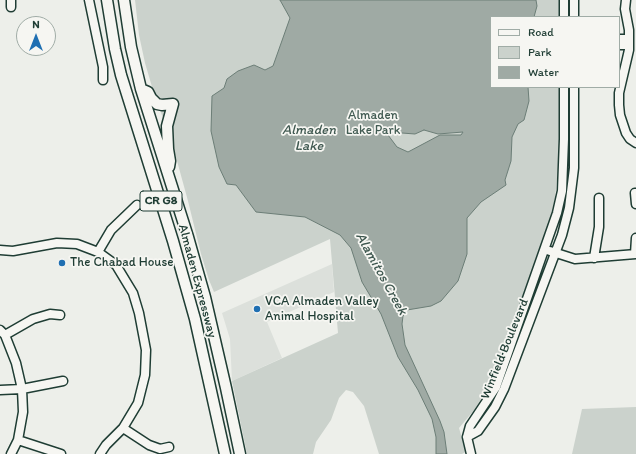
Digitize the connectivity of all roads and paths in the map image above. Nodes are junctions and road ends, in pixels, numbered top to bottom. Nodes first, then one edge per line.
1 (89, 0) edge
2 (107, 0) edge
3 (124, 0) edge
4 (564, 0) edge
5 (574, 0) edge
6 (626, 0) edge
7 (564, 16) edge
8 (574, 16) edge
9 (620, 40) edge
10 (629, 42) junction
11 (620, 45) edge
12 (103, 80) dead end
13 (141, 88) junction
14 (564, 88) edge
15 (574, 88) edge
16 (636, 143) edge
17 (167, 173) junction
18 (635, 193) edge
19 (599, 198) dead end
20 (636, 204) edge
21 (137, 205) dead end
22 (636, 238) edge
23 (544, 249) junction
24 (0, 250) edge
25 (98, 252) junction
26 (555, 253) junction
27 (635, 254) edge
28 (594, 258) junction
29 (60, 315) dead end
30 (2, 333) edge
31 (63, 381) dead end
32 (22, 389) junction
33 (0, 390) edge
34 (123, 428) junction
35 (467, 437) junction
36 (18, 440) junction
37 (169, 447) dead end
38 (11, 454) edge
39 (60, 454) edge
40 (100, 454) edge
41 (225, 454) edge
42 (240, 454) edge
43 (471, 454) edge

1 - 12 street
2 - 41 main road, Almaden Expressway / CR G8
3 - 13 main road, Almaden Expressway / CR G8
4 - 7 street
5 - 8 street
6 - 10 street
9 - 10 street
10 - 11 street
10 - 16 street
13 - 17 main road, Almaden Expressway / CR G8
13 - 17 main road
14 - 23 street, Winfield Boulevard
15 - 26 street, Winfield Boulevard
17 - 42 main road, Almaden Expressway / CR G8
18 - 20 street
19 - 28 street
21 - 25 street
22 - 27 street
23 - 26 street
23 - 35 street, Winfield Boulevard
24 - 25 street
25 - 34 street
26 - 28 street
26 - 35 street, Winfield Boulevard
27 - 28 street
29 - 30 street
30 - 32 street
31 - 32 street
32 - 33 street
32 - 36 street
34 - 37 street
34 - 40 street
35 - 43 street
36 - 38 street
36 - 39 street

